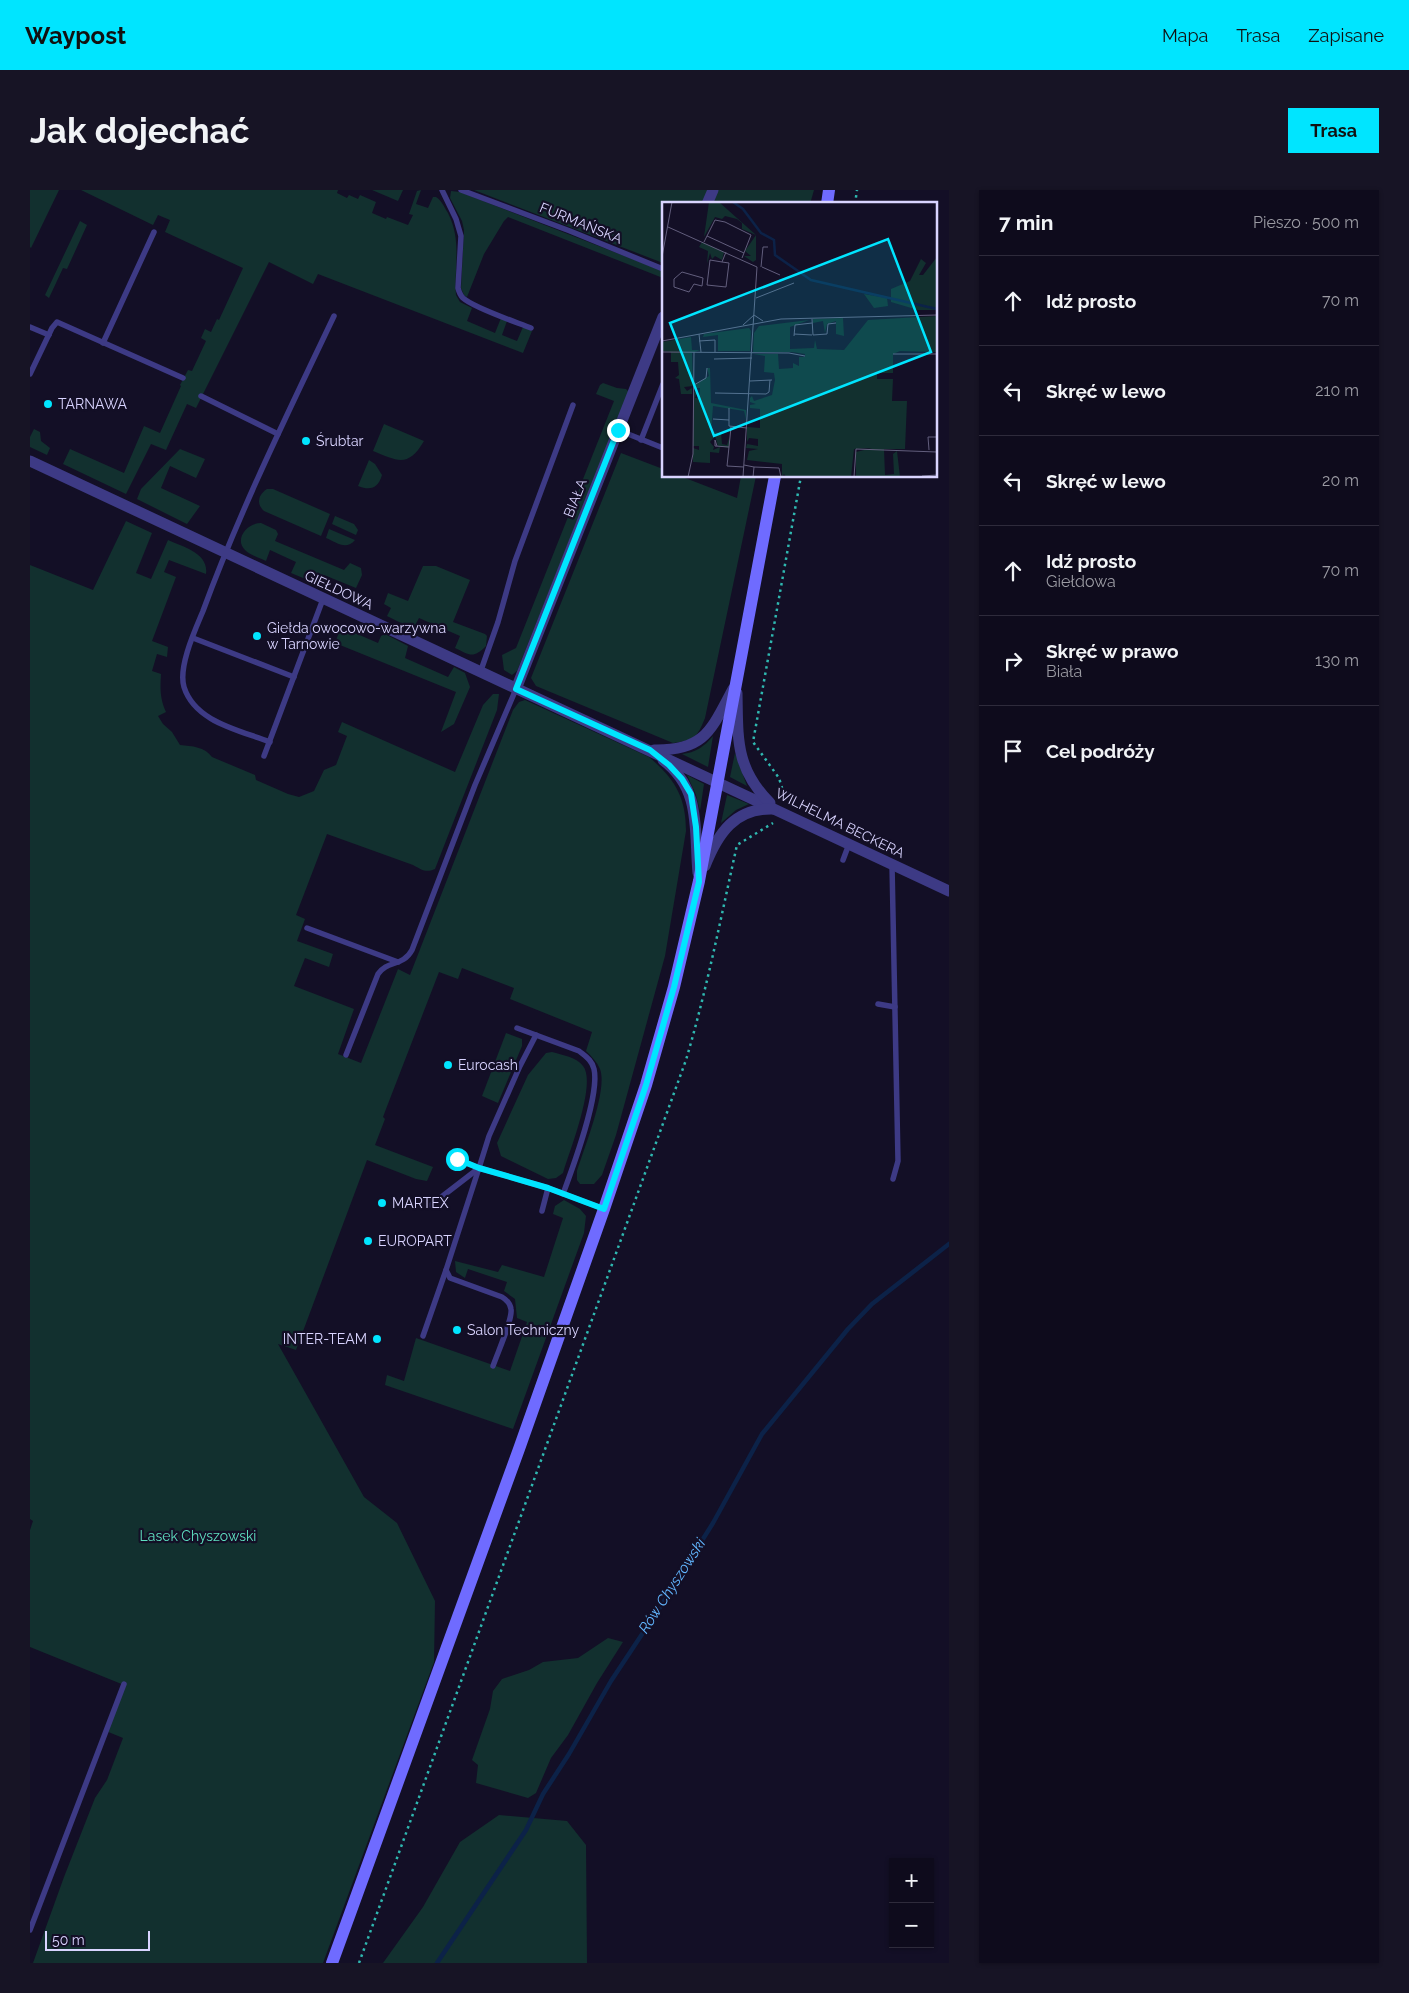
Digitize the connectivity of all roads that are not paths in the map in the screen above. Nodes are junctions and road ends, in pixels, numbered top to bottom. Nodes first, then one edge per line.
1 (442, 190) edge
2 (461, 190) edge
3 (713, 190) edge
4 (709, 202) edge
5 (154, 232) dead end
6 (662, 269) edge
7 (334, 316) dead end
8 (30, 327) edge
9 (531, 328) dead end
10 (660, 329) edge
11 (49, 335) junction
12 (103, 343) junction
13 (30, 374) edge
14 (183, 378) dead end
15 (662, 387) edge
16 (201, 396) dead end
17 (573, 405) dead end
18 (618, 430) junction
19 (278, 434) junction
20 (641, 440) junction
21 (662, 448) edge
22 (30, 462) edge
23 (775, 478) edge
24 (224, 552) junction
25 (323, 599) junction
26 (193, 638) junction
27 (480, 673) junction
28 (294, 677) junction
29 (737, 681) junction
30 (516, 689) junction
31 (270, 742) junction
32 (650, 750) junction
33 (264, 756) dead end
34 (718, 782) junction
35 (777, 814) junction
36 (849, 844) junction
37 (843, 860) dead end
38 (892, 865) junction
39 (699, 882) junction
40 (949, 891) edge
41 (307, 928) dead end
42 (400, 962) junction
43 (878, 1004) dead end
44 (895, 1007) junction
45 (517, 1028) dead end
46 (536, 1035) junction
47 (346, 1055) dead end
48 (457, 1159) dead end
49 (479, 1168) junction
50 (893, 1179) dead end
51 (548, 1188) junction
52 (563, 1194) junction
53 (431, 1205) dead end
54 (604, 1209) junction
55 (542, 1211) dead end
56 (446, 1270) junction
57 (423, 1336) dead end
58 (493, 1366) dead end
59 (124, 1684) dead end
60 (30, 1930) edge
61 (332, 1963) edge

1 - 9 lane
2 - 6 lane, FURMAŃSKA
3 - 4 street
5 - 12 lane
7 - 19 lane
8 - 11 lane
10 - 18 street, BIAŁA
11 - 12 lane
11 - 13 lane
12 - 14 lane
15 - 20 lane
16 - 19 lane
17 - 27 lane
18 - 20 lane
18 - 30 street, BIAŁA
19 - 24 lane
20 - 21 lane
22 - 24 street, GIEŁDOWA
23 - 29 main road
24 - 25 street, GIEŁDOWA
24 - 26 lane
25 - 27 street, GIEŁDOWA
25 - 28 lane
26 - 28 lane
26 - 31 lane
27 - 30 street, GIEŁDOWA
28 - 31 lane
29 - 32 street
29 - 34 main road
29 - 35 street
30 - 32 street, GIEŁDOWA
30 - 42 lane
31 - 33 lane
32 - 34 street, GIEŁDOWA
32 - 39 street
34 - 35 street, WILHELMA BECKERA
34 - 39 main road
35 - 36 street, WILHELMA BECKERA
35 - 39 street
36 - 37 lane
36 - 38 street, WILHELMA BECKERA
38 - 40 street, WILHELMA BECKERA
38 - 44 lane
39 - 54 main road
41 - 42 lane
42 - 47 lane
43 - 44 lane
44 - 50 lane
45 - 46 lane
46 - 49 lane
46 - 52 lane
48 - 49 lane
49 - 51 lane
49 - 53 lane
49 - 56 lane
51 - 52 lane
51 - 55 lane
52 - 54 lane
54 - 61 main road
56 - 57 lane
56 - 58 lane
59 - 60 lane

